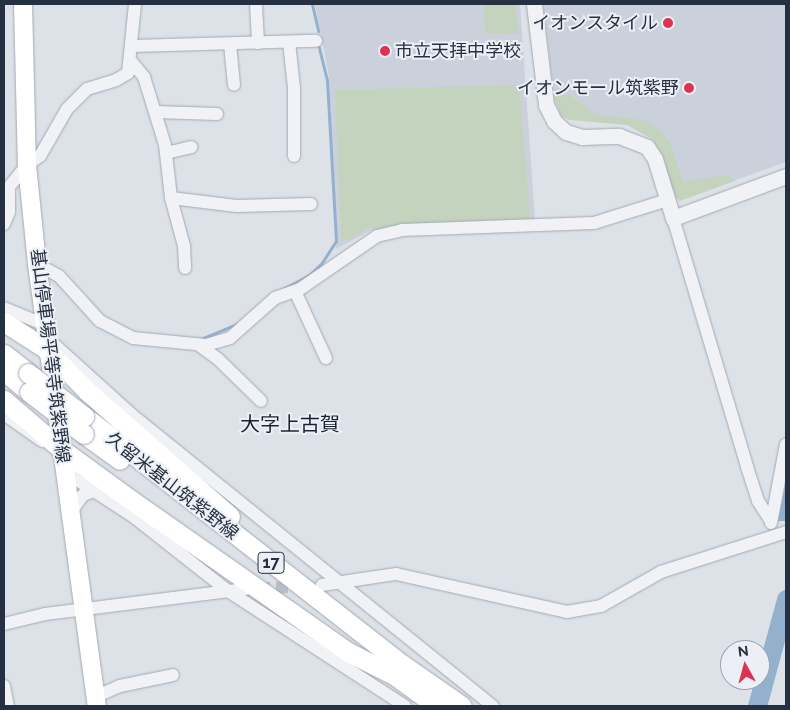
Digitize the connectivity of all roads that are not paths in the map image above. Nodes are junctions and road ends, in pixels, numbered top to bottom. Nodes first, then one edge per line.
1 (23, 4) edge
2 (135, 4) edge
3 (256, 4) edge
4 (534, 4) edge
5 (316, 41) dead end
6 (289, 42) junction
7 (258, 43) junction
8 (230, 44) junction
9 (132, 46) junction
10 (131, 61) junction
11 (234, 85) dead end
12 (156, 112) junction
13 (217, 114) dead end
14 (190, 147) dead end
15 (166, 153) junction
16 (294, 156) dead end
17 (27, 165) junction
18 (786, 176) edge
19 (171, 198) junction
20 (668, 200) junction
21 (311, 204) dead end
22 (673, 218) junction
23 (4, 224) edge
24 (37, 264) junction
25 (184, 268) dead end
26 (295, 291) junction
27 (4, 308) edge
28 (4, 322) edge
29 (45, 336) junction
30 (200, 346) junction
31 (4, 354) edge
32 (326, 358) dead end
33 (4, 371) edge
34 (29, 383) junction
35 (4, 400) edge
36 (261, 401) dead end
37 (4, 414) edge
38 (84, 425) junction
39 (786, 444) edge
40 (62, 450) junction
41 (94, 491) junction
42 (71, 512) junction
43 (771, 521) junction
44 (779, 533) edge
45 (342, 582) junction
46 (322, 585) dead end
47 (245, 590) tunnel mouth
48 (228, 591) junction
49 (83, 609) junction
50 (331, 609) junction
51 (4, 624) edge
52 (392, 674) junction
53 (173, 675) dead end
54 (4, 686) edge
55 (96, 702) edge
56 (8, 706) edge
57 (405, 706) edge
58 (437, 706) edge
59 (462, 706) edge
60 (493, 706) edge

1 - 17 main road, 基山停車場平等寺筑紫野線
2 - 9 street
3 - 7 street
4 - 20 street
5 - 6 street
6 - 7 street
6 - 16 street
7 - 8 street
8 - 9 street
8 - 11 street
9 - 10 street
10 - 12 street
10 - 17 street
12 - 13 street
12 - 15 street
14 - 15 street
15 - 19 street
17 - 23 street
17 - 24 main road, 基山停車場平等寺筑紫野線
18 - 22 street
19 - 21 street
19 - 25 street
20 - 22 street
20 - 26 street
22 - 43 street
24 - 29 main road, 基山停車場平等寺筑紫野線
24 - 30 street
26 - 30 street
26 - 32 street
27 - 29 street
28 - 29 main road
29 - 40 main road, 基山停車場平等寺筑紫野線
29 - 45 street
29 - 50 main road
30 - 36 street
31 - 34 main road, 久留米基山筑紫野線 / 17
33 - 34 main road, 久留米基山筑紫野線 / 17
34 - 38 main road, 久留米基山筑紫野線 / 17, bridge
35 - 40 main road
37 - 40 street
38 - 50 main road, 久留米基山筑紫野線 / 17
38 - 52 main road, 久留米基山筑紫野線 / 17
39 - 43 street
40 - 41 street
40 - 42 main road, 基山停車場平等寺筑紫野線
40 - 52 main road
41 - 42 street
41 - 48 street
42 - 49 main road, 基山停車場平等寺筑紫野線
43 - 44 street
44 - 45 street
45 - 46 street
45 - 60 street
47 - 48 street
48 - 49 street
48 - 57 street
49 - 51 street
49 - 55 main road, 基山停車場平等寺筑紫野線
50 - 59 main road, 久留米基山筑紫野線 / 17
52 - 58 main road, 久留米基山筑紫野線 / 17
53 - 55 street
54 - 56 street

